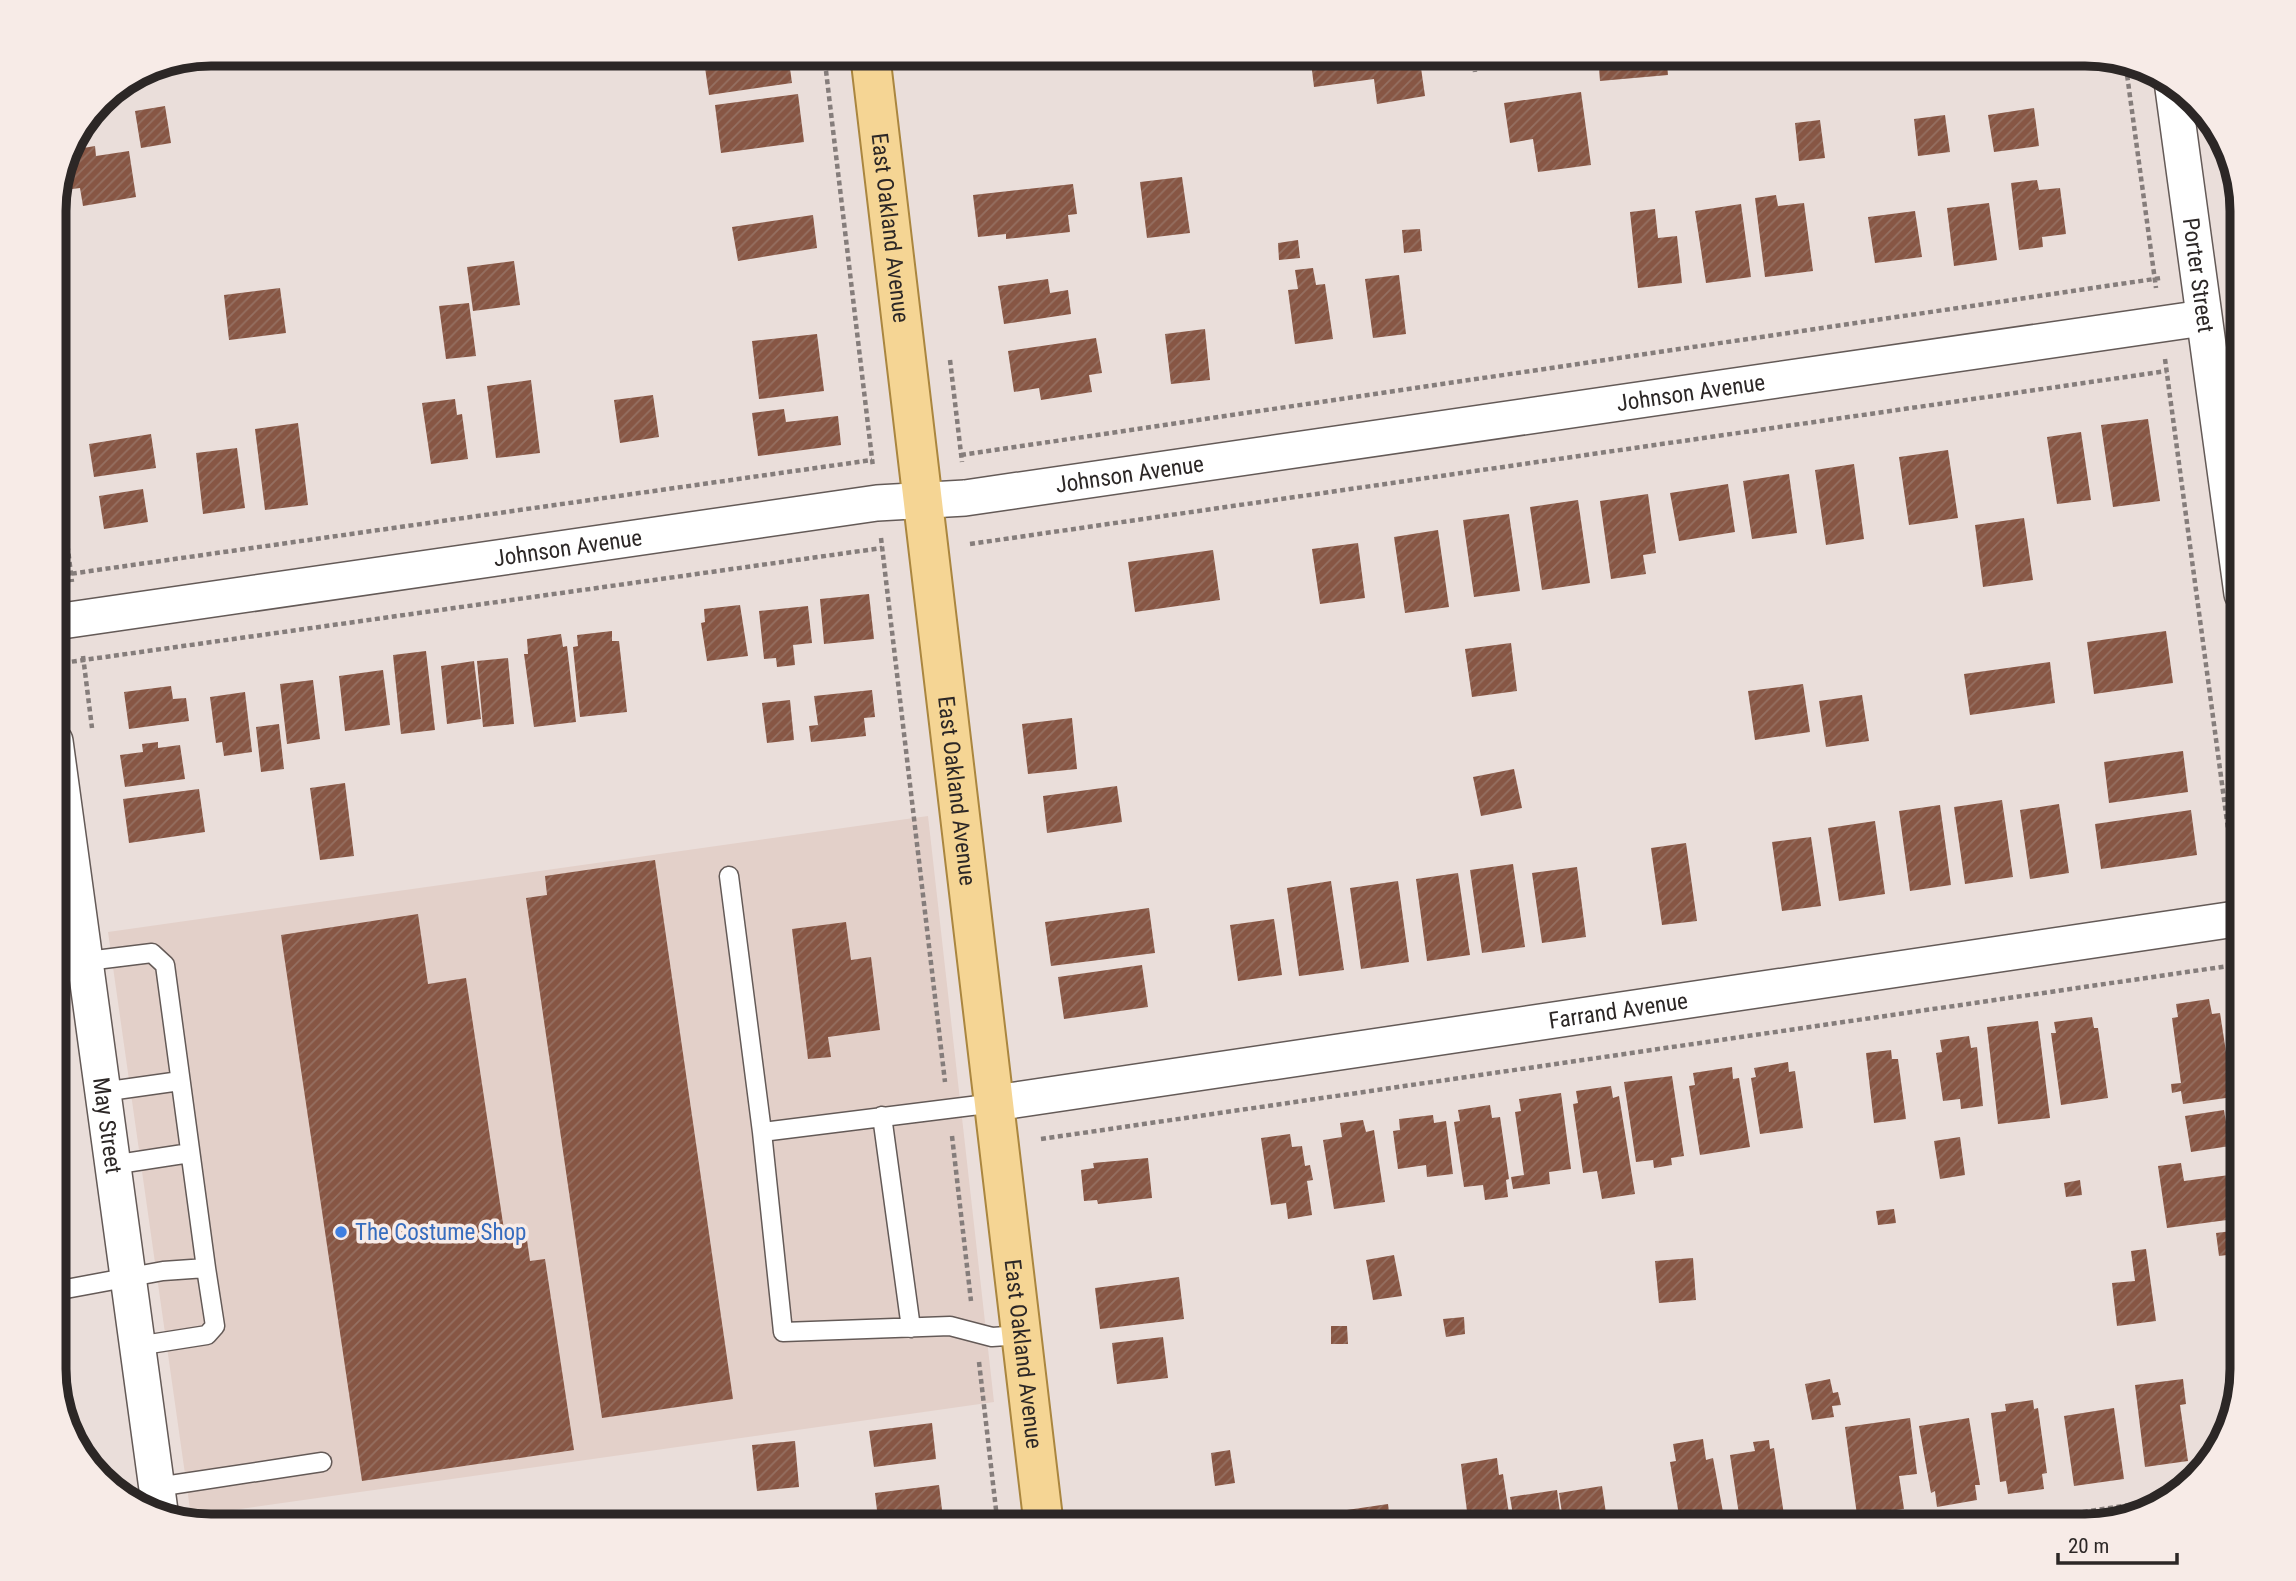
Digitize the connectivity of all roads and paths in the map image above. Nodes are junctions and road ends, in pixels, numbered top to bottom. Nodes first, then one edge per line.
1 (825, 66) edge
2 (871, 66) edge
3 (1474, 66) edge
4 (1475, 72) dead end
5 (2127, 73) edge
6 (2174, 98) edge
7 (2230, 268) edge
8 (2197, 272) junction
9 (2154, 279) junction
10 (2203, 318) junction
11 (2161, 324) junction
12 (2167, 370) junction
13 (961, 455) dead end
14 (872, 460) junction
15 (922, 501) junction
16 (877, 503) junction
17 (2230, 508) edge
18 (970, 544) dead end
19 (882, 548) junction
20 (67, 574) edge
21 (67, 620) edge
22 (67, 662) edge
23 (2230, 837) edge
24 (729, 876) dead end
25 (2230, 920) edge
26 (67, 931) edge
27 (69, 963) edge
28 (2230, 966) edge
29 (180, 1081) junction
30 (102, 1092) junction
31 (995, 1102) junction
32 (948, 1108) junction
33 (881, 1116) junction
34 (762, 1132) junction
35 (1041, 1139) dead end
36 (190, 1153) junction
37 (112, 1165) junction
38 (206, 1268) junction
39 (128, 1279) junction
40 (67, 1289) edge
41 (911, 1328) junction
42 (975, 1333) junction
43 (1022, 1335) junction
44 (137, 1346) junction
45 (322, 1462) dead end
46 (158, 1499) edge
47 (2138, 1504) edge
48 (996, 1514) edge
49 (1043, 1514) edge
50 (2070, 1514) edge

1 - 14 path
2 - 15 main road, East Oakland Avenue
3 - 4 path
5 - 9 path
6 - 8 street, Porter Street
7 - 8 path
8 - 9 path
8 - 10 street, Porter Street
9 - 11 path
9 - 13 path
10 - 11 street, Johnson Avenue
10 - 17 street, Porter Street
11 - 12 path
11 - 15 street, Johnson Avenue
12 - 18 path
12 - 23 path
14 - 16 path
14 - 20 path
15 - 16 street, Johnson Avenue
15 - 31 main road, East Oakland Avenue
16 - 19 path
16 - 21 street, Johnson Avenue
19 - 22 path
19 - 32 path
24 - 34 lane
25 - 31 street, Farrand Avenue
26 - 27 street, May Street
27 - 29 lane
27 - 30 street, May Street
28 - 35 path
29 - 30 lane
29 - 36 lane
30 - 37 street, May Street
31 - 32 lane
31 - 43 main road, East Oakland Avenue
32 - 33 lane
32 - 42 path
33 - 34 lane
33 - 41 lane
34 - 41 lane
36 - 37 lane
36 - 38 lane
37 - 39 street, May Street
38 - 39 lane
38 - 44 lane
39 - 40 lane
39 - 44 street, May Street
41 - 42 lane
42 - 43 lane
42 - 48 path
43 - 49 main road, East Oakland Avenue
44 - 46 street, May Street
45 - 46 lane
47 - 50 path

